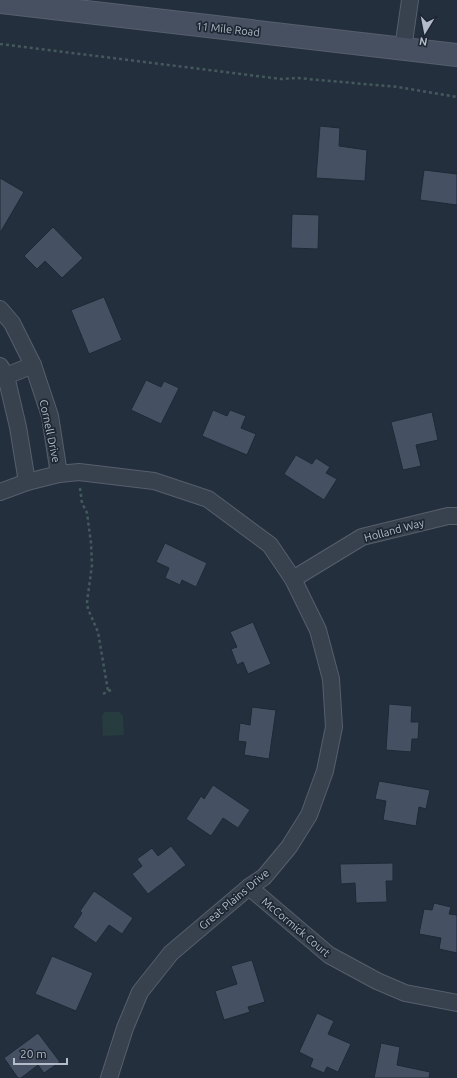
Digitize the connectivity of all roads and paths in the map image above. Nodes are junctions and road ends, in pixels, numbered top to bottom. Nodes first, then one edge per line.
1 (410, 0) edge
2 (0, 2) edge
3 (0, 44) edge
4 (404, 49) junction
5 (457, 55) edge
6 (457, 97) edge
7 (0, 309) edge
8 (33, 365) junction
9 (3, 371) edge
10 (79, 472) junction
11 (59, 474) junction
12 (27, 482) junction
13 (0, 492) edge
14 (457, 516) edge
15 (293, 579) junction
16 (114, 689) dead end
17 (108, 690) junction
18 (103, 694) dead end
19 (249, 887) junction
20 (457, 1003) edge
21 (109, 1078) edge

1 - 4 street
2 - 4 street, 11 Mile Road
3 - 6 path
4 - 5 street, 11 Mile Road
7 - 8 street, Cornell Drive
8 - 9 street
8 - 11 street, Cornell Drive
9 - 12 street
10 - 11 street, Great Plains Drive
10 - 15 street, Great Plains Drive
10 - 17 path
11 - 12 street, Great Plains Drive
12 - 13 street, Great Plains Drive
14 - 15 street, Holland Way
15 - 19 street, Great Plains Drive
16 - 17 path
17 - 18 path
19 - 20 street, McCormick Court
19 - 21 street, Great Plains Drive

